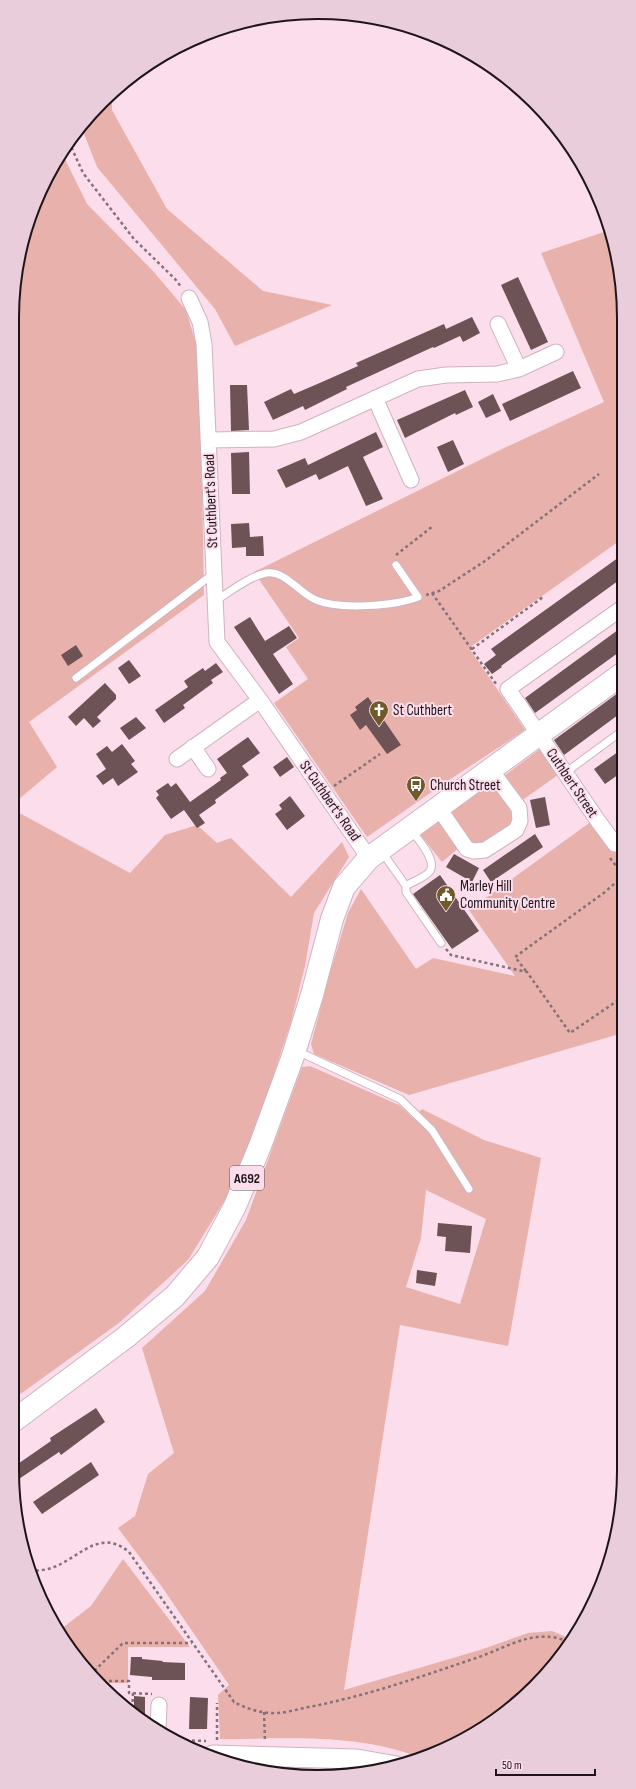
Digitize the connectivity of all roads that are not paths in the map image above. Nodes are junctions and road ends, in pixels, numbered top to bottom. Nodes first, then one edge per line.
1 (189, 298) road end
2 (498, 324) dead end
3 (556, 352) dead end
4 (519, 369) junction
5 (375, 398) junction
6 (208, 440) junction
7 (411, 480) dead end
8 (396, 565) road end
9 (213, 574) junction
10 (215, 601) junction
11 (617, 612) edge
12 (76, 678) dead end
13 (617, 678) edge
14 (260, 700) junction
15 (539, 735) junction
16 (617, 735) edge
17 (192, 747) junction
18 (177, 759) dead end
19 (208, 769) dead end
20 (490, 769) junction
21 (565, 773) junction
22 (438, 807) junction
23 (410, 828) junction
24 (617, 842) edge
25 (375, 854) junction
26 (406, 886) junction
27 (441, 943) road end
28 (295, 1050) junction
29 (469, 1189) dead end
30 (19, 1417) edge
31 (159, 1705) road end
32 (158, 1724) edge
33 (215, 1748) edge
34 (271, 1757) edge
35 (380, 1763) edge

1 - 6 street, St Cuthbert's Road
2 - 4 street
3 - 4 street
4 - 5 street
5 - 6 street
5 - 7 street
6 - 9 street, St Cuthbert's Road
8 - 10 lane
9 - 10 street, St Cuthbert's Road
9 - 12 lane
10 - 14 street, St Cuthbert's Road
11 - 15 street, Cuthbert Street
13 - 15 highway, A692
14 - 17 street
14 - 25 street, St Cuthbert's Road
15 - 20 highway, A692
15 - 21 street, Cuthbert Street
16 - 21 lane
17 - 18 street
17 - 19 street
20 - 22 highway, A692
20 - 22 street
21 - 24 street, Cuthbert Street
22 - 23 highway, A692
23 - 25 highway, A692
23 - 26 lane
25 - 26 lane
25 - 28 highway, A692
26 - 27 lane
28 - 29 lane
28 - 30 highway, A692
31 - 32 street
33 - 34 street
34 - 35 street

